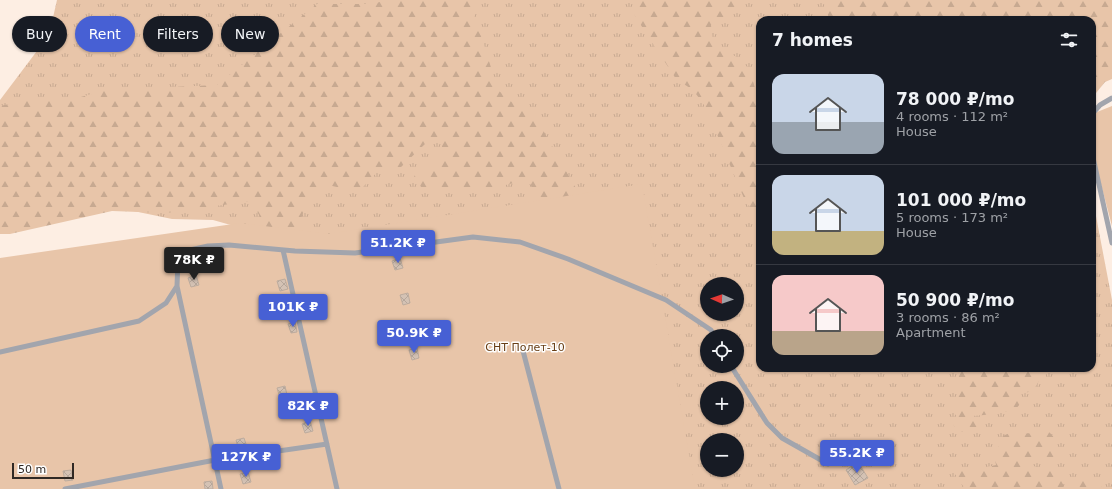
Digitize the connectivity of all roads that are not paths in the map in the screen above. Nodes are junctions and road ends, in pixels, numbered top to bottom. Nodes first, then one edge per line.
1 (1112, 98) edge
2 (1096, 110) edge
3 (1096, 169) edge
4 (1110, 227) edge
5 (1112, 243) edge
6 (283, 250) junction
7 (177, 286) junction
8 (710, 329) edge
9 (522, 347) dead end
10 (0, 352) edge
11 (735, 373) edge
12 (327, 444) junction
13 (215, 460) junction
14 (828, 464) dead end
15 (102, 482) junction
16 (65, 489) edge
17 (104, 489) edge
18 (222, 489) edge
19 (337, 489) edge
20 (559, 489) edge

1 - 2 lane
3 - 4 lane
4 - 5 lane
6 - 7 lane
6 - 8 lane
6 - 12 lane
7 - 10 lane
7 - 13 lane
9 - 20 lane
11 - 14 lane
12 - 13 lane
12 - 19 lane
13 - 15 lane
13 - 18 lane
15 - 16 lane
15 - 17 lane

